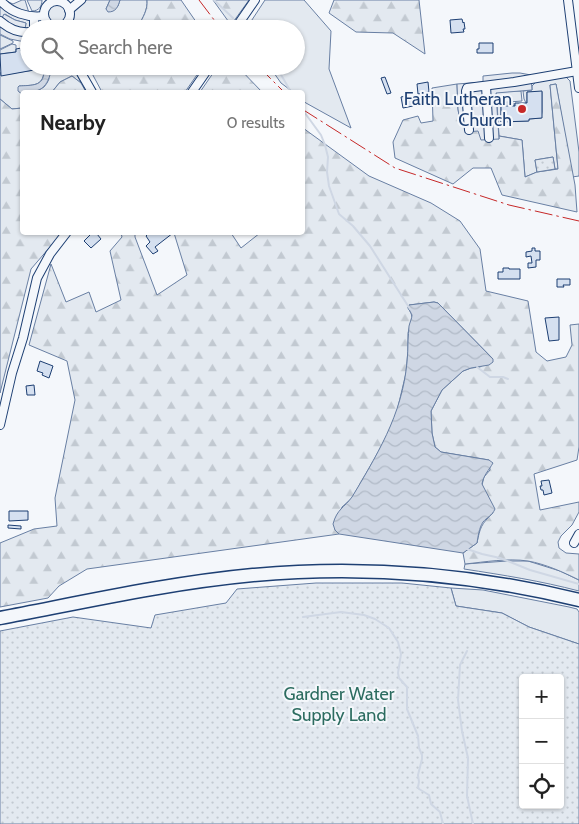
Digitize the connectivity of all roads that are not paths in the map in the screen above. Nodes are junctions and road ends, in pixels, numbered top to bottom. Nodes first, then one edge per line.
1 (81, 0) edge
2 (255, 0) edge
3 (568, 0) edge
4 (50, 1) edge
5 (1, 2) edge
6 (69, 10) junction
7 (44, 16) junction
8 (34, 18) joint
9 (46, 20) edge
10 (68, 20) edge
11 (241, 20) edge
12 (0, 22) edge
13 (20, 32) edge
14 (577, 71) junction
15 (82, 75) edge
16 (204, 75) edge
17 (486, 86) junction
18 (579, 88) edge
19 (91, 90) edge
20 (193, 90) edge
21 (469, 130) dead end
22 (489, 138) dead end
23 (65, 235) edge
24 (0, 425) edge
25 (579, 534) edge
26 (574, 543) dead end
27 (579, 600) edge
28 (0, 618) edge

1 - 6 street
2 - 11 street
3 - 14 street
4 - 6 street
4 - 7 street
5 - 8 street
6 - 10 street
7 - 8 street
7 - 9 street
12 - 13 street
14 - 17 street
14 - 18 street
15 - 19 street
16 - 20 street
17 - 21 street
17 - 22 street
23 - 24 street
25 - 26 street
27 - 28 highway

